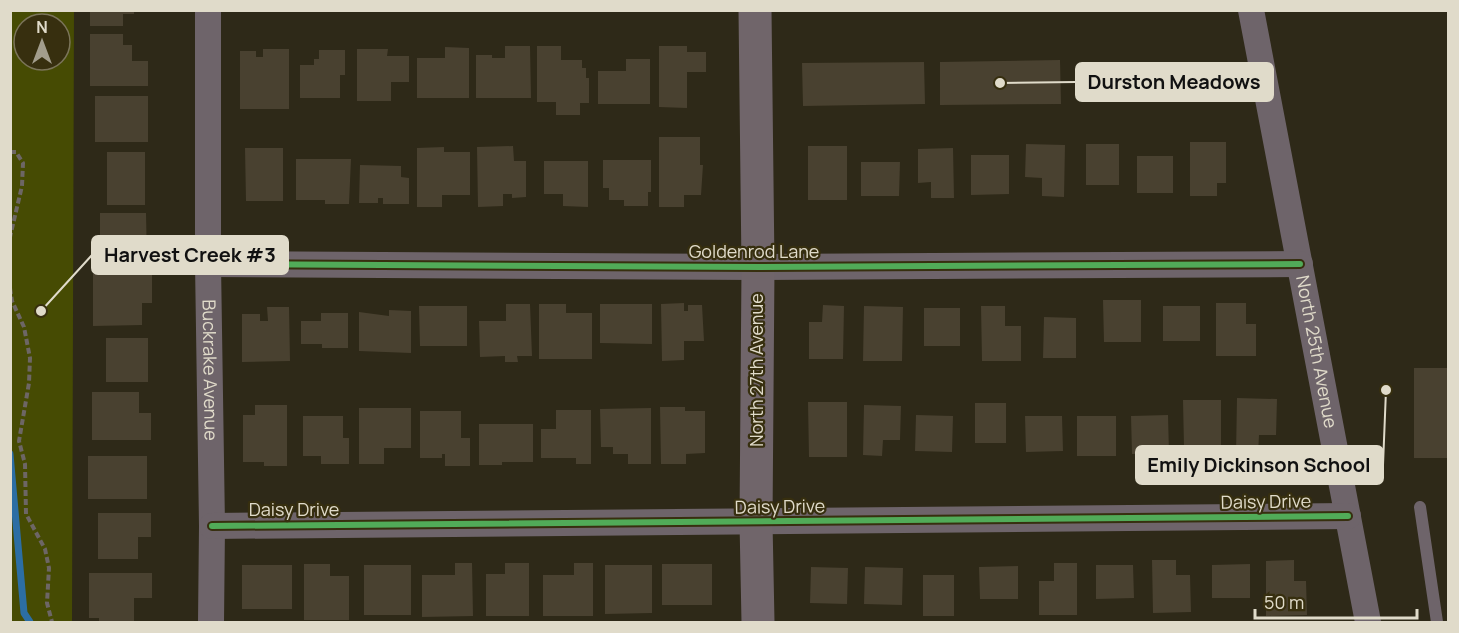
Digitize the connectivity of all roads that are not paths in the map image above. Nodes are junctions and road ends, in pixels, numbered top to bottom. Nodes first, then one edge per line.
1 (208, 10) edge
2 (755, 10) edge
3 (1251, 10) edge
4 (208, 264) junction
5 (1300, 264) junction
6 (758, 267) junction
7 (1420, 507) dead end
8 (1348, 516) junction
9 (756, 522) junction
10 (212, 526) junction
11 (211, 622) edge
12 (758, 622) edge
13 (1368, 622) edge
14 (1437, 622) edge

1 - 4 street, Buckrake Avenue
2 - 6 street, North 27th Avenue
3 - 5 street, North 25th Avenue
4 - 6 street, Goldenrod Lane
4 - 10 street, Buckrake Avenue
5 - 6 street, Goldenrod Lane
5 - 8 street, North 25th Avenue
6 - 9 street, North 27th Avenue
7 - 14 lane
8 - 9 street, Daisy Drive
8 - 13 street, North 25th Avenue
9 - 10 street, Daisy Drive
9 - 12 street, North 27th Avenue
10 - 11 street, Buckrake Avenue

